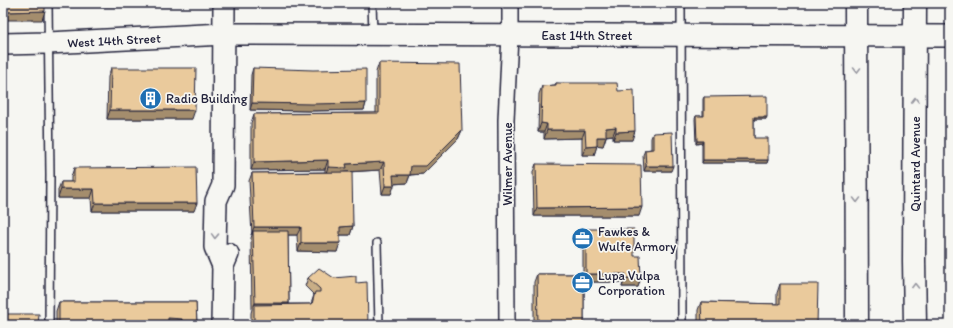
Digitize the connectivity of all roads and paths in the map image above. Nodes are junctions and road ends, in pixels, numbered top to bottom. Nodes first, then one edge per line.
1 (48, 3) edge
2 (224, 3) edge
3 (372, 3) edge
4 (510, 3) edge
5 (681, 3) edge
6 (856, 3) edge
7 (915, 3) edge
8 (224, 34) junction
9 (373, 34) junction
10 (510, 35) junction
11 (681, 35) junction
12 (857, 36) junction
13 (916, 36) junction
14 (950, 36) edge
15 (48, 43) junction
16 (3, 44) edge
17 (377, 243) dead end
18 (48, 325) edge
19 (222, 325) edge
20 (379, 325) edge
21 (507, 325) edge
22 (682, 325) edge
23 (857, 325) edge
24 (915, 325) edge

1 - 15 lane
2 - 8 street
3 - 9 lane
4 - 10 street, Wilmer Avenue
5 - 11 lane
6 - 12 highway
7 - 13 highway, Quintard Avenue
8 - 9 street, East 14th Street
8 - 15 street, West 14th Street
8 - 19 street
9 - 10 street, East 14th Street
10 - 11 street, East 14th Street
10 - 21 street, Wilmer Avenue
11 - 12 street, East 14th Street
11 - 22 lane
12 - 13 street, East 14th Street
12 -> 23 highway
13 - 14 street, East 14th Street
24 -> 13 highway, Quintard Avenue
15 - 16 street, West 14th Street
15 - 18 lane
17 - 20 lane

